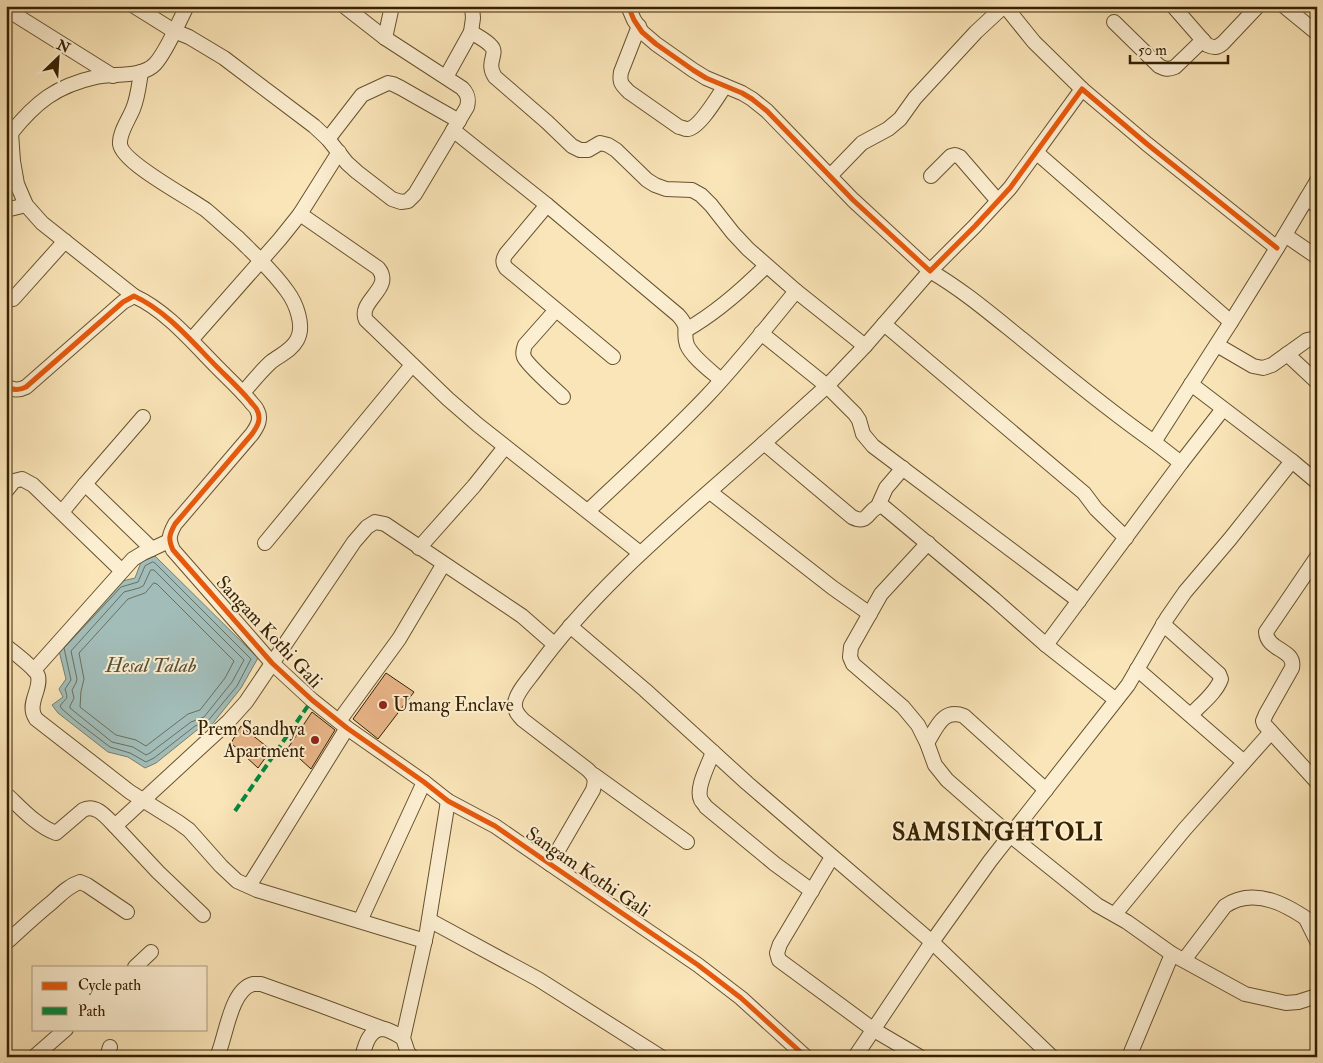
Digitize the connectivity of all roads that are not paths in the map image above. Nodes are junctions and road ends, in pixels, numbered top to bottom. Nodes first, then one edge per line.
1 (134, 6) edge
2 (187, 6) edge
3 (344, 6) edge
4 (392, 6) edge
5 (472, 6) edge
6 (628, 6) edge
7 (1004, 6) edge
8 (1173, 6) edge
9 (1258, 6) edge
10 (1284, 6) edge
11 (6, 9) edge
12 (1114, 22) dead end
13 (638, 26) junction
14 (174, 31) junction
15 (471, 32) junction
16 (1317, 33) edge
17 (385, 38) junction
18 (1203, 40) junction
19 (141, 72) junction
20 (113, 76) junction
21 (446, 77) junction
22 (725, 86) junction
23 (1082, 89) junction
24 (456, 126) junction
25 (9, 135) edge
26 (328, 139) junction
27 (339, 152) junction
28 (1037, 153) junction
29 (830, 176) junction
30 (931, 176) dead end
31 (1317, 181) edge
32 (998, 201) junction
33 (1312, 202) edge
34 (547, 205) junction
35 (26, 206) junction
36 (6, 210) edge
37 (300, 214) junction
38 (1285, 234) junction
39 (65, 241) junction
40 (1277, 248) junction
41 (1317, 256) edge
42 (261, 260) junction
43 (766, 266) junction
44 (930, 271) junction
45 (796, 292) junction
46 (134, 296) junction
47 (13, 299) dead end
48 (556, 310) junction
49 (1231, 322) junction
50 (884, 324) junction
51 (686, 330) junction
52 (761, 334) junction
53 (1317, 338) edge
54 (192, 339) junction
55 (1217, 345) junction
56 (865, 346) junction
57 (1287, 354) junction
58 (612, 357) dead end
59 (412, 365) junction
60 (721, 380) junction
61 (1317, 382) edge
62 (1192, 384) junction
63 (6, 386) edge
64 (827, 386) junction
65 (243, 393) junction
66 (562, 397) dead end
67 (1223, 408) junction
68 (143, 417) dead end
69 (1154, 442) junction
70 (764, 443) junction
71 (505, 447) junction
72 (1292, 461) junction
73 (1181, 463) junction
74 (903, 468) junction
75 (1317, 482) edge
76 (85, 484) junction
77 (6, 491) edge
78 (710, 492) junction
79 (878, 506) junction
80 (588, 511) junction
81 (62, 512) junction
82 (1126, 538) junction
83 (169, 541) junction
84 (265, 543) dead end
85 (928, 543) junction
86 (419, 548) junction
87 (152, 549) junction
88 (640, 553) junction
89 (1317, 557) edge
90 (443, 565) junction
91 (122, 571) junction
92 (1079, 601) junction
93 (870, 614) junction
94 (1163, 624) junction
95 (570, 626) junction
96 (554, 644) junction
97 (1046, 645) junction
98 (6, 646) edge
99 (272, 663) junction
100 (1137, 669) junction
101 (34, 670) junction
102 (1116, 700) junction
103 (1190, 715) junction
104 (343, 724) junction
105 (1271, 732) junction
106 (927, 743) junction
107 (713, 752) junction
108 (1244, 762) junction
109 (594, 775) junction
110 (424, 782) junction
111 (1317, 782) edge
112 (1046, 790) junction
113 (6, 794) edge
114 (142, 800) junction
115 (448, 801) junction
116 (115, 826) junction
117 (1011, 836) junction
118 (687, 842) dead end
119 (832, 857) junction
120 (550, 864) junction
121 (248, 886) junction
122 (812, 891) junction
123 (127, 912) dead end
124 (1115, 914) junction
125 (203, 915) dead end
126 (1305, 918) junction
127 (429, 920) junction
128 (360, 921) junction
129 (1317, 926) edge
130 (1317, 940) edge
131 (425, 941) junction
132 (7, 942) edge
133 (932, 942) junction
134 (151, 952) dead end
135 (1178, 957) junction
136 (136, 966) edge
137 (1317, 996) edge
138 (384, 1029) junction
139 (65, 1030) edge
140 (874, 1030) junction
141 (404, 1038) junction
142 (34, 1057) edge
143 (217, 1057) edge
144 (362, 1057) edge
145 (412, 1057) edge
146 (661, 1057) edge
147 (806, 1057) edge
148 (855, 1057) edge
149 (920, 1057) edge
150 (1052, 1057) edge
151 (1129, 1057) edge

1 - 14 street
2 - 14 street
3 - 17 street
4 - 17 street
5 - 15 street
6 - 13 street
7 - 23 street
7 - 29 street
8 - 18 street
9 - 18 street
10 - 16 street
11 - 20 street
12 - 18 street
13 - 22 street
13 - 22 street
14 - 19 street
14 - 26 street
15 - 21 street
15 - 43 street
17 - 21 street
19 - 20 street
19 - 42 street
20 - 25 street
21 - 24 street
22 - 29 street
23 - 28 street
23 - 40 street
24 - 26 street
24 - 27 street
24 - 34 street
25 - 35 street
26 - 27 street
27 - 37 street
28 - 32 street
28 - 49 street
29 - 44 street
30 - 32 street
31 - 33 street
32 - 44 street
33 - 38 street
34 - 48 street
34 - 51 street
35 - 36 street
35 - 39 street
37 - 42 street
37 - 59 street
38 - 40 street
38 - 41 street
39 - 46 street
39 - 47 street
40 - 49 street
42 - 54 street
42 - 65 street
43 - 45 street
43 - 51 street
44 - 50 street
44 - 69 street
45 - 52 street
45 - 56 street
46 - 54 street
46 - 63 street
48 - 58 street
48 - 66 street
49 - 55 street
50 - 56 street
50 - 82 street
51 - 60 street
52 - 60 street
52 - 64 street
53 - 57 street
54 - 65 street
55 - 57 street
55 - 62 street
56 - 64 street
57 - 61 street
59 - 71 street
59 - 84 street
60 - 80 street
62 - 67 street
62 - 69 street
64 - 70 street
64 - 74 street
65 - 83 street
67 - 72 street
67 - 73 street
68 - 76 street
69 - 73 street
70 - 78 street
70 - 79 street
71 - 80 street
71 - 86 street
72 - 75 street
72 - 94 street
73 - 82 street
74 - 79 street
74 - 92 street
76 - 81 street
76 - 87 street
77 - 81 street
78 - 88 street
78 - 93 street
79 - 85 street
80 - 88 street
81 - 91 street
82 - 92 street
83 - 87 street
83 - 99 street, Sangam Kothi Gali
85 - 93 street
85 - 97 street
86 - 90 street
86 - 99 street
87 - 91 street
88 - 95 street
89 - 105 street
90 - 96 street
90 - 104 street
91 - 101 street
92 - 97 street
93 - 106 street
94 - 100 street
94 - 103 street
95 - 96 street
95 - 107 street
96 - 109 street
97 - 102 street
98 - 101 street
99 - 104 street, Sangam Kothi Gali
99 - 114 street
100 - 102 street
100 - 103 street
101 - 114 street
102 - 112 street
103 - 108 street
104 - 110 street, Sangam Kothi Gali
104 - 121 street
105 - 108 street
105 - 111 street
106 - 112 street
106 - 117 street
107 - 119 street
107 - 122 street
108 - 124 street
109 - 118 street
109 - 120 street
110 - 115 street, Sangam Kothi Gali
110 - 128 street
112 - 117 street
113 - 116 street
114 - 116 street
114 - 121 street
115 - 120 street, Sangam Kothi Gali
115 - 127 street
116 - 125 street
117 - 124 street
117 - 133 street
119 - 122 street
119 - 133 street
120 - 147 street, Sangam Kothi Gali
121 - 128 street
122 - 140 street
123 - 132 street
124 - 135 street
126 - 129 street
126 - 130 street
126 - 135 street
127 - 131 street
127 - 146 street
128 - 131 street
131 - 141 street
133 - 140 street
133 - 150 street
134 - 136 street
135 - 137 street
135 - 151 street
138 - 141 street
138 - 143 street
138 - 144 street
139 - 142 street
140 - 148 street
140 - 149 street
141 - 145 street

